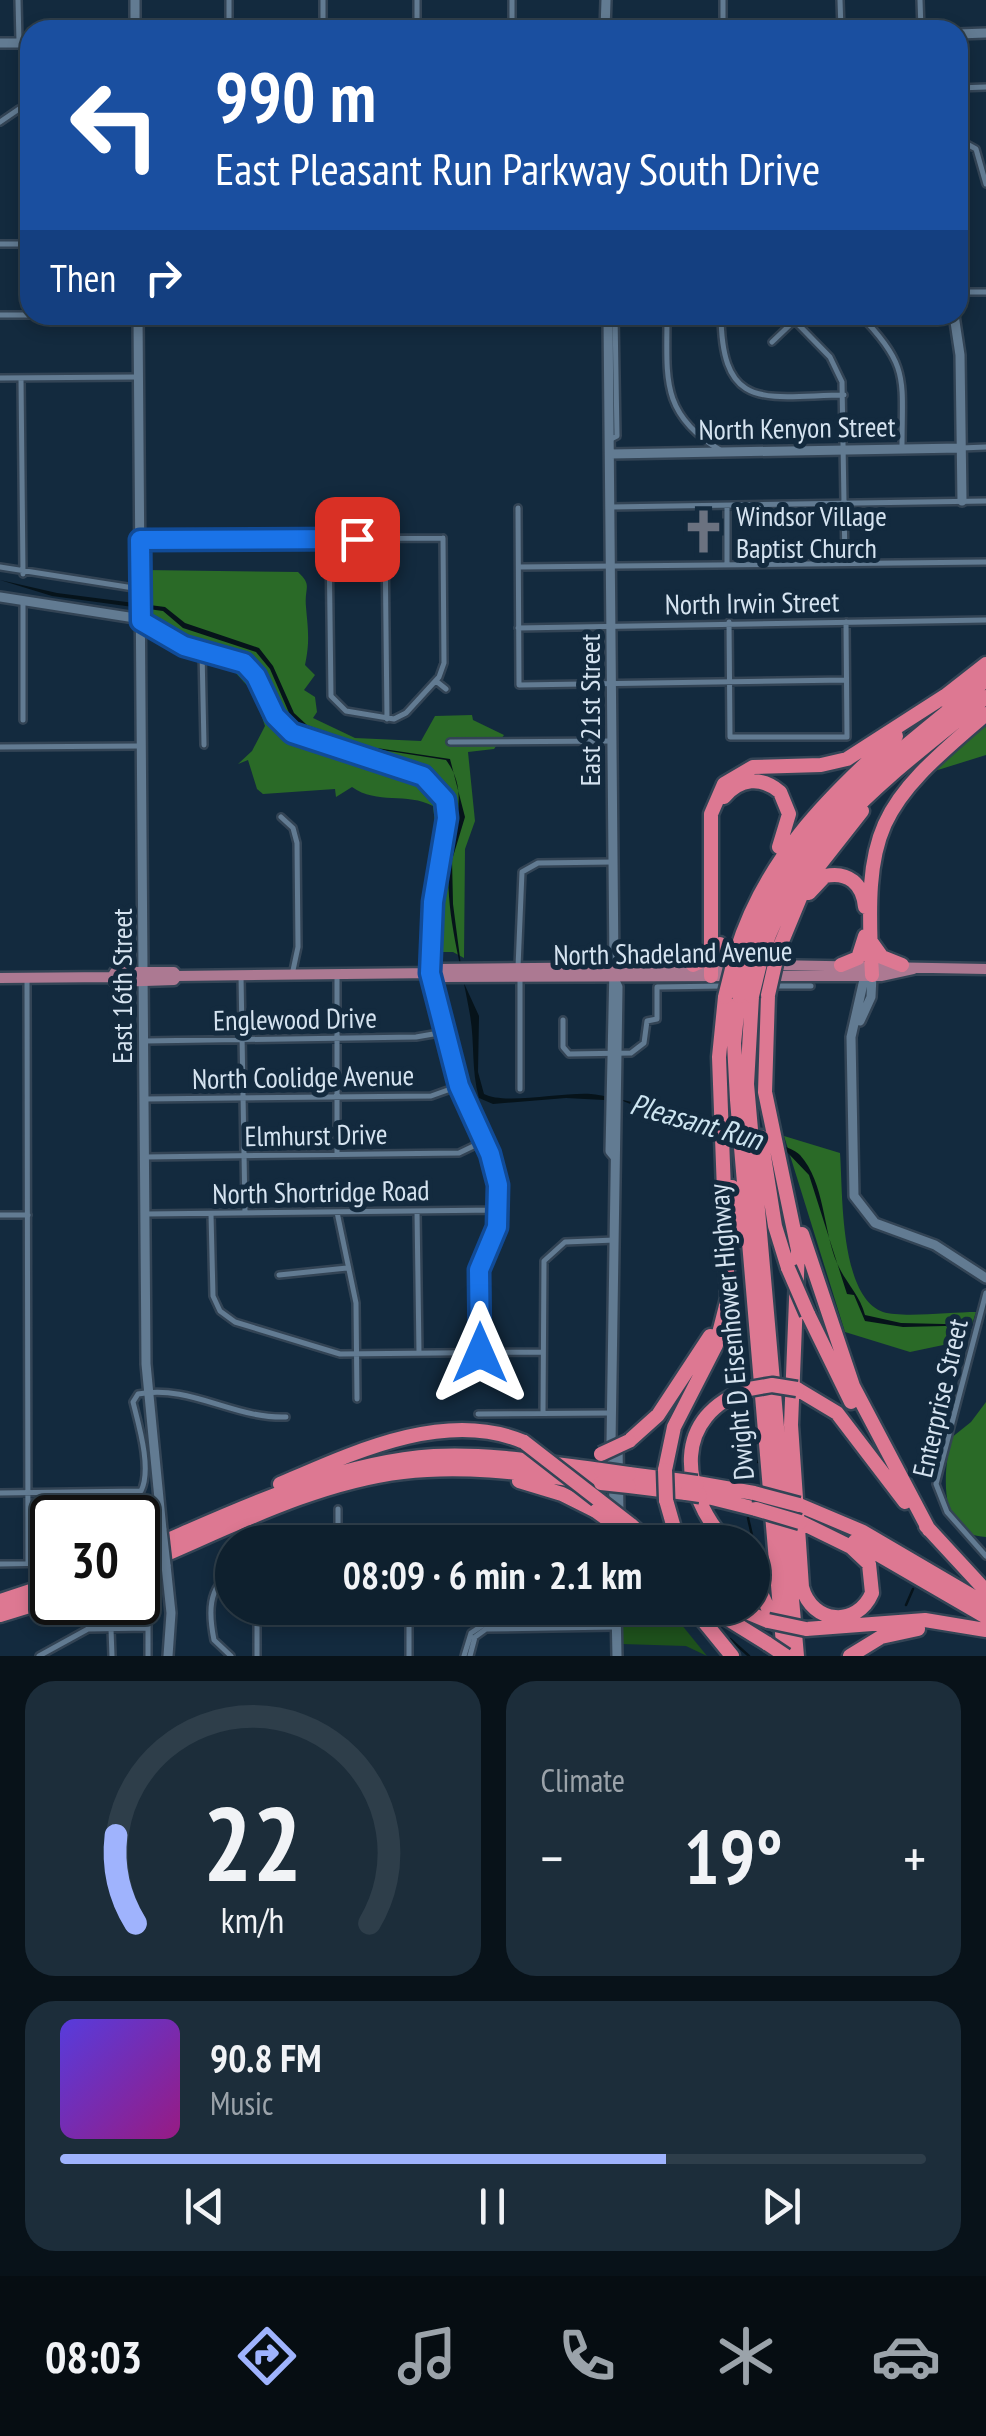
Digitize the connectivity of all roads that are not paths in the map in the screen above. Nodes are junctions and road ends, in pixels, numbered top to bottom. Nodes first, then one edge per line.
1 (968, 143) edge
2 (986, 184) edge
3 (138, 325) edge
4 (612, 325) edge
5 (666, 325) edge
6 (722, 325) edge
7 (785, 325) edge
8 (798, 325) edge
9 (871, 325) edge
10 (956, 325) edge
11 (772, 342) dead end
12 (139, 376) junction
13 (0, 378) edge
14 (21, 378) junction
15 (844, 395) junction
16 (902, 448) junction
17 (961, 448) junction
18 (986, 448) edge
19 (844, 450) junction
20 (722, 451) junction
21 (610, 454) junction
22 (962, 501) junction
23 (986, 501) edge
24 (845, 503) junction
25 (727, 506) junction
26 (611, 507) junction
27 (518, 508) dead end
28 (386, 538) junction
29 (328, 539) junction
30 (140, 540) junction
31 (727, 562) junction
32 (986, 562) edge
33 (845, 563) junction
34 (612, 566) junction
35 (518, 567) junction
36 (0, 568) edge
37 (23, 574) junction
38 (0, 596) edge
39 (141, 598) junction
40 (23, 602) junction
41 (986, 620) edge
42 (141, 621) junction
43 (729, 622) junction
44 (846, 622) junction
45 (612, 625) junction
46 (518, 628) junction
47 (202, 651) junction
48 (986, 664) edge
49 (846, 680) junction
50 (986, 680) edge
51 (436, 681) junction
52 (729, 681) junction
53 (612, 683) junction
54 (446, 690) dead end
55 (945, 696) junction
56 (986, 696) edge
57 (986, 714) edge
58 (24, 720) dead end
59 (387, 720) junction
60 (612, 740) junction
61 (450, 742) dead end
62 (142, 746) junction
63 (204, 746) dead end
64 (0, 747) edge
65 (281, 818) dead end
66 (613, 862) junction
67 (751, 912) junction
68 (868, 937) junction
69 (715, 944) junction
70 (755, 954) junction
71 (841, 965) junction
72 (693, 966) junction
73 (908, 967) junction
74 (986, 969) edge
75 (869, 970) junction
76 (716, 971) junction
77 (432, 973) junction
78 (519, 973) junction
79 (614, 973) junction
80 (295, 974) junction
81 (337, 974) junction
82 (241, 975) junction
83 (145, 976) junction
84 (27, 977) junction
85 (0, 978) edge
86 (810, 986) dead end
87 (746, 996) junction
88 (563, 1020) dead end
89 (445, 1032) junction
90 (337, 1038) junction
91 (243, 1040) junction
92 (145, 1041) junction
93 (614, 1054) junction
94 (459, 1086) junction
95 (520, 1089) dead end
96 (337, 1096) junction
97 (243, 1098) junction
98 (146, 1099) junction
99 (755, 1127) junction
100 (722, 1133) junction
101 (484, 1141) junction
102 (337, 1154) junction
103 (244, 1156) junction
104 (763, 1156) junction
105 (146, 1157) junction
106 (498, 1210) junction
107 (417, 1211) junction
108 (337, 1212) junction
109 (245, 1213) junction
110 (146, 1214) junction
111 (211, 1214) junction
112 (0, 1215) edge
113 (28, 1215) junction
114 (727, 1238) junction
115 (614, 1240) junction
116 (347, 1268) junction
117 (279, 1275) dead end
118 (986, 1278) edge
119 (797, 1289) junction
120 (986, 1293) edge
121 (542, 1352) junction
122 (480, 1353) junction
123 (357, 1354) junction
124 (419, 1354) junction
125 (760, 1376) junction
126 (147, 1392) junction
127 (357, 1399) dead end
128 (614, 1412) junction
129 (478, 1414) dead end
130 (543, 1414) junction
131 (286, 1417) dead end
132 (601, 1469) junction
133 (378, 1477) junction
134 (28, 1493) junction
135 (0, 1494) edge
136 (784, 1496) junction
137 (338, 1508) dead end
138 (913, 1511) junction
139 (799, 1515) junction
140 (338, 1525) edge
141 (613, 1525) edge
142 (614, 1525) edge
143 (623, 1525) edge
144 (673, 1525) edge
145 (713, 1525) edge
146 (930, 1530) junction
147 (160, 1540) edge
148 (160, 1541) edge
149 (986, 1556) edge
150 (160, 1557) edge
151 (0, 1564) edge
152 (28, 1564) joint
153 (30, 1591) edge
154 (215, 1591) edge
155 (986, 1591) edge
156 (0, 1601) edge
157 (986, 1604) edge
158 (30, 1606) edge
159 (770, 1609) edge
160 (0, 1615) edge
161 (986, 1617) edge
162 (770, 1621) edge
163 (257, 1625) edge
164 (409, 1625) edge
165 (482, 1625) edge
166 (616, 1625) edge
167 (707, 1625) edge
168 (737, 1625) edge
169 (111, 1628) junction
170 (148, 1628) joint
171 (986, 1632) edge
172 (39, 1656) edge
173 (112, 1656) edge
174 (148, 1656) edge
175 (168, 1656) edge
176 (231, 1656) edge
177 (257, 1656) edge
178 (409, 1656) edge
179 (467, 1656) edge
180 (617, 1656) edge
181 (732, 1656) edge
182 (783, 1656) edge
183 (797, 1656) edge
184 (850, 1656) edge

1 - 2 street
3 - 12 street, East 16th Street
4 - 21 street, East 21st Street
5 - 20 street
6 - 15 street
7 - 11 street
8 - 15 street
9 - 16 street
10 - 17 street
12 - 14 street
12 - 30 street, East 16th Street
13 - 14 street
14 - 37 street
15 - 19 street
16 - 17 street, North Kenyon Street
16 - 19 street, North Kenyon Street
17 - 18 street, North Kenyon Street
17 - 22 street
19 - 20 street, North Kenyon Street
19 - 24 street
20 - 21 street, North Kenyon Street
21 - 26 street, East 21st Street
22 - 23 street
22 - 24 street
24 - 25 street
24 - 33 street
25 - 26 street
25 - 31 street
26 - 34 street, East 21st Street
27 - 35 street
28 - 29 street
28 - 51 street
28 - 59 street
29 - 30 street
29 - 59 street
30 - 39 street, East 16th Street
31 - 33 street
31 - 34 street
32 - 33 street
34 - 35 street
34 - 45 street, East 21st Street
35 - 46 street
36 - 37 street
37 - 39 street
38 - 40 street
39 - 42 street, East 16th Street
40 - 42 street
40 - 58 street
41 - 44 street, North Irwin Street
42 - 47 street
42 - 62 street, East 16th Street
43 - 44 street, North Irwin Street
43 - 45 street, North Irwin Street
43 - 52 street
44 - 49 street
45 - 46 street, North Irwin Street
45 - 53 street, East 21st Street
46 - 53 street
47 - 63 street
47 - 77 street
48 - 55 highway
49 - 52 street
49 - 52 street
50 - 70 highway, Dwight D Eisenhower Highway
51 - 54 street
51 - 59 street
52 - 53 street
53 - 60 street, East 21st Street
55 - 67 highway
55 - 69 highway
56 - 70 highway, Dwight D Eisenhower Highway
57 - 68 highway
60 - 61 street
60 - 66 street, East 21st Street
62 - 64 street
62 - 83 street, East 16th Street
65 - 80 street
66 - 78 street
66 - 79 street, East 21st Street
67 - 69 highway
67 - 70 highway
68 - 70 highway
68 - 71 highway
68 - 73 highway
68 - 75 highway
69 - 70 highway
69 - 72 highway
69 - 76 highway
70 - 71 main road, North Shadeland Avenue
70 - 76 main road, North Shadeland Avenue
70 - 87 highway, Dwight D Eisenhower Highway, bridge
70 - 87 highway, bridge
71 - 75 main road, North Shadeland Avenue
72 - 76 main road, North Shadeland Avenue
72 - 79 main road, North Shadeland Avenue
73 - 74 main road, North Shadeland Avenue
73 - 75 main road, North Shadeland Avenue
75 - 76 main road, North Shadeland Avenue
75 - 118 street
76 - 79 main road, North Shadeland Avenue
77 - 78 main road, North Shadeland Avenue
77 - 81 main road, North Shadeland Avenue
77 - 89 street
78 - 79 main road, North Shadeland Avenue
78 - 95 street
79 - 93 street, East 21st Street
80 - 81 main road, North Shadeland Avenue
80 - 82 main road, North Shadeland Avenue
81 - 90 street
82 - 83 main road, North Shadeland Avenue
82 - 91 street
83 - 84 main road, North Shadeland Avenue
83 - 92 street, East 16th Street
84 - 85 main road, North Shadeland Avenue
84 - 113 street
86 - 93 street
87 - 99 highway, Dwight D Eisenhower Highway
87 - 99 highway
87 - 99 highway, Dwight D Eisenhower Highway
87 - 100 highway
88 - 93 street
89 - 90 street, Englewood Drive
89 - 94 street
90 - 91 street, Englewood Drive
90 - 96 street
91 - 92 street, Englewood Drive
91 - 97 street
92 - 98 street, East 16th Street
93 - 115 street, East 21st Street
94 - 96 street, North Coolidge Avenue
94 - 101 street
96 - 97 street, North Coolidge Avenue
96 - 102 street
97 - 98 street, North Coolidge Avenue
97 - 103 street
98 - 105 street, East 16th Street
99 - 104 highway, Dwight D Eisenhower Highway
99 - 104 highway
100 - 114 highway
100 - 125 highway
101 - 102 street, Elmhurst Drive
101 - 106 street
102 - 103 street, Elmhurst Drive
103 - 105 street, Elmhurst Drive
103 - 109 street
104 - 119 highway
104 - 125 highway, Dwight D Eisenhower Highway
104 - 136 highway, Dwight D Eisenhower Highway
104 - 138 highway, bridge
104 - 146 highway
105 - 110 street, East 16th Street
106 - 107 street, North Shortridge Road
106 - 122 street
107 - 108 street, North Shortridge Road
107 - 124 street
108 - 109 street, North Shortridge Road
108 - 116 street
109 - 111 street, North Shortridge Road
110 - 111 street, North Shortridge Road
110 - 126 street, East 16th Street
111 - 123 street
112 - 113 street
113 - 134 street
114 - 132 highway, bridge
114 - 144 highway, bridge
115 - 121 street
115 - 128 street, East 21st Street
116 - 117 street
116 - 123 street
119 - 136 highway
119 - 139 highway
120 - 149 street, Enterprise Street
121 - 122 street
121 - 130 street
122 - 124 street
123 - 124 street
123 - 127 street
125 - 182 highway, Dwight D Eisenhower Highway
126 - 131 street
126 - 134 street
126 - 175 street, East 16th Street, bridge
128 - 130 street
128 - 143 street, East 21st Street
129 - 130 street
132 - 133 highway
132 - 139 highway, bridge
132 - 148 highway
133 - 141 highway, bridge
133 - 150 highway
134 - 135 street
134 - 152 street
136 - 183 highway, Dwight D Eisenhower Highway
137 - 140 street
138 - 145 highway, bridge
138 - 146 highway
139 - 157 highway
139 - 161 highway
142 - 147 highway, bridge
146 - 155 highway
151 - 152 street
153 - 156 highway
154 - 176 street
158 - 160 highway
159 - 182 highway
162 - 171 highway, bridge
163 - 177 street
164 - 178 street
165 - 179 street
166 - 180 street
167 - 181 highway
168 - 182 highway, bridge
169 - 170 street
169 - 172 street
169 - 173 street
170 - 174 street
171 - 184 highway

